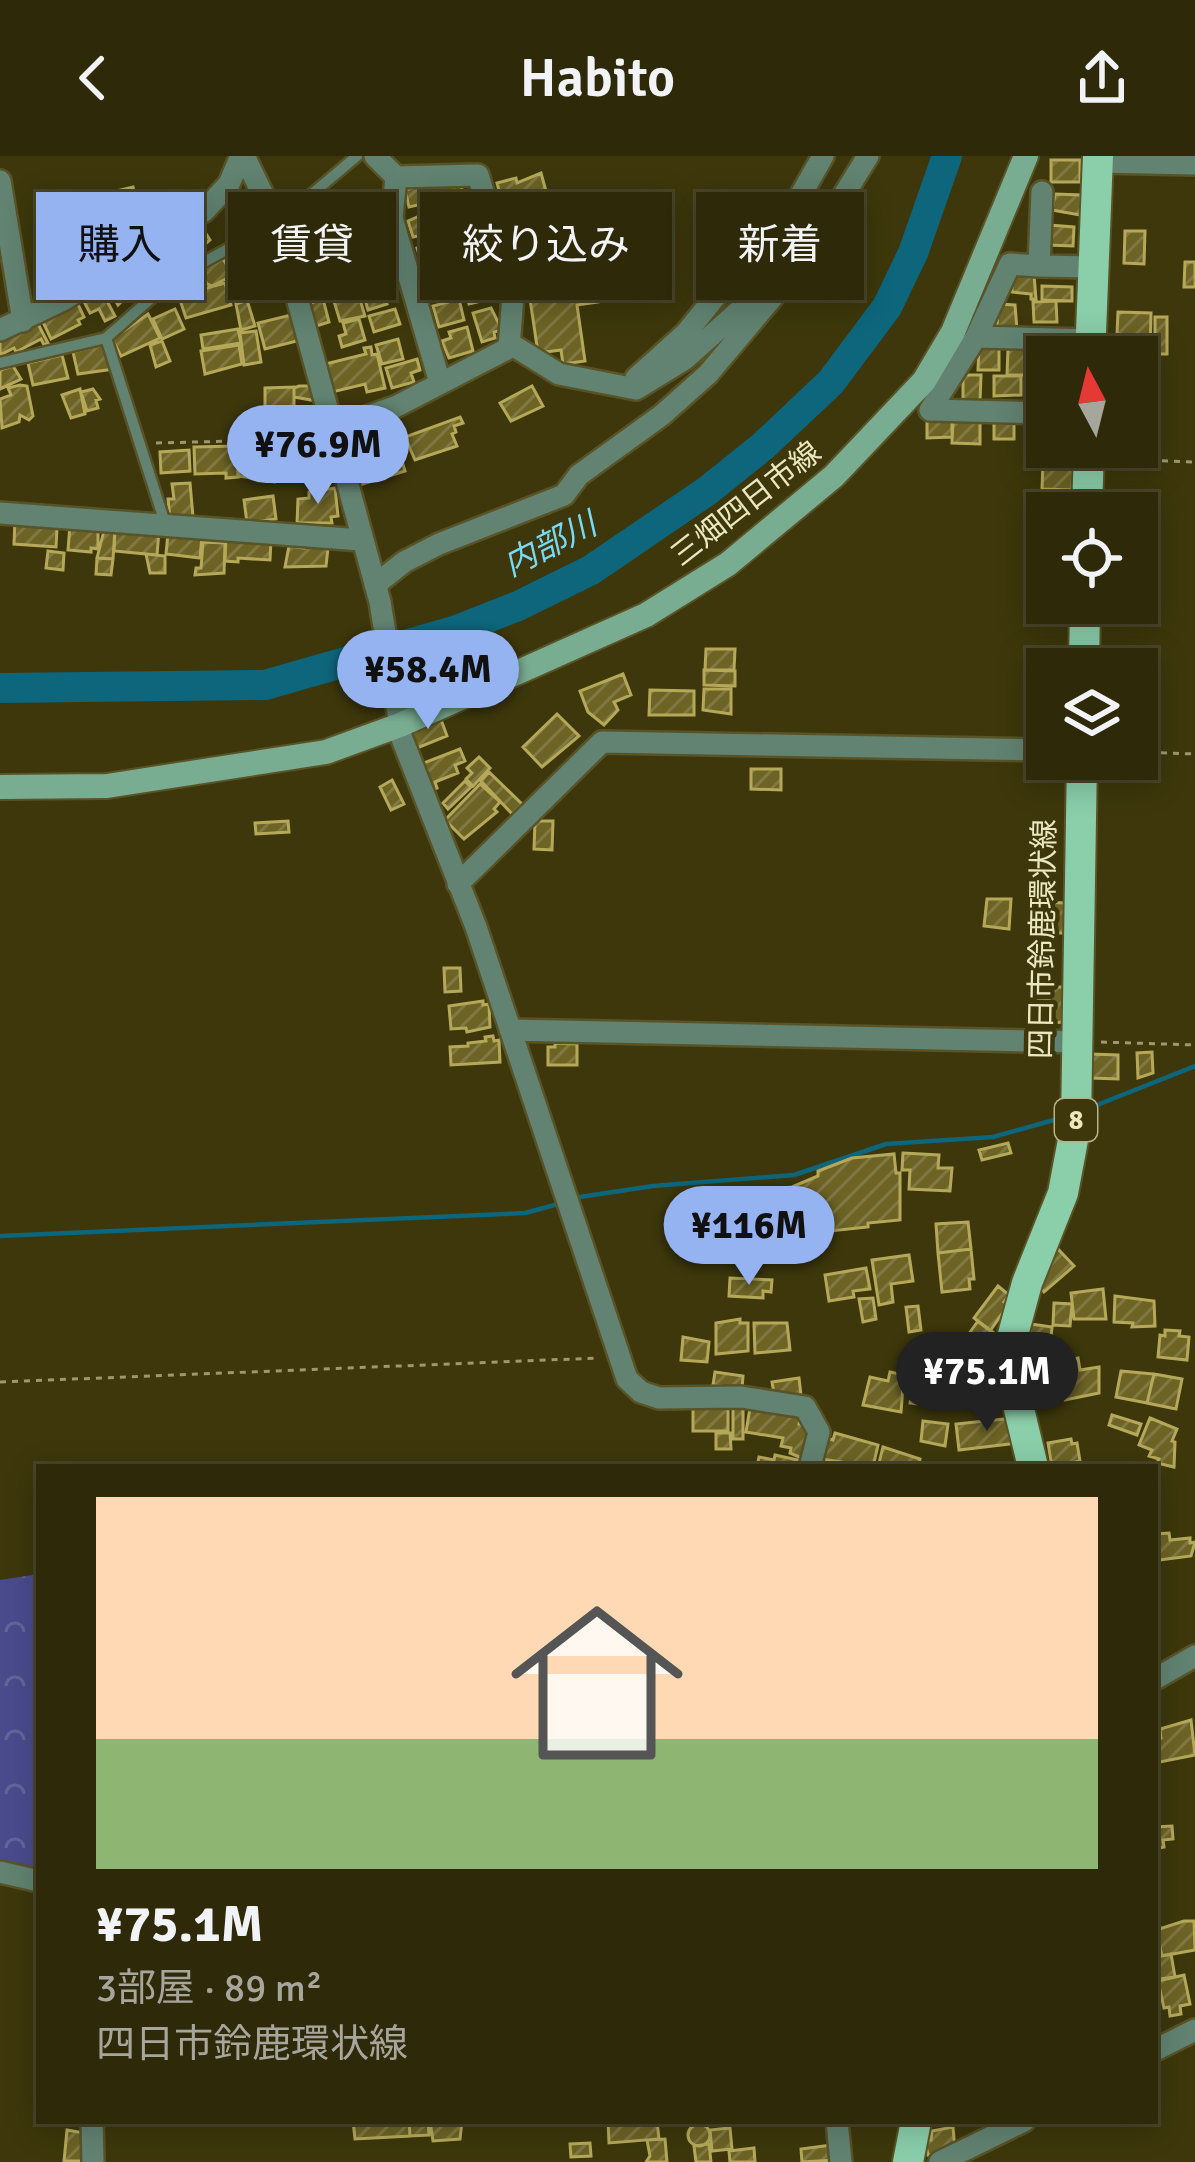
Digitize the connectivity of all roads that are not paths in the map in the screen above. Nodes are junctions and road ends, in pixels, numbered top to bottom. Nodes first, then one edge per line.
1 (243, 156) edge
2 (356, 156) edge
3 (375, 156) edge
4 (823, 156) edge
5 (868, 156) edge
6 (1026, 156) edge
7 (1098, 159) edge
8 (1195, 164) edge
9 (396, 177) junction
10 (0, 183) edge
11 (261, 192) edge
12 (317, 192) edge
13 (483, 192) edge
14 (845, 192) edge
15 (1042, 192) dead end
16 (228, 249) edge
17 (1039, 266) junction
18 (1091, 267) junction
19 (297, 300) edge
20 (514, 300) edge
21 (752, 300) edge
22 (770, 300) edge
23 (23, 321) junction
24 (0, 330) edge
25 (1090, 336) edge
26 (976, 337) junction
27 (106, 338) junction
28 (1026, 342) edge
29 (509, 343) junction
30 (0, 362) edge
31 (440, 383) junction
32 (627, 387) junction
33 (1026, 412) edge
34 (333, 434) junction
35 (0, 513) edge
36 (165, 524) junction
37 (362, 540) junction
38 (377, 594) junction
39 (398, 725) junction
40 (1026, 750) edge
41 (1082, 780) edge
42 (0, 787) edge
43 (458, 884) junction
44 (511, 1030) junction
45 (1078, 1042) junction
46 (811, 1464) edge
47 (1032, 1464) edge
48 (1195, 1656) edge
49 (1158, 1677) edge
50 (0, 1872) edge
51 (36, 1880) edge
52 (1195, 2030) edge
53 (1158, 2048) edge
54 (92, 2124) edge
55 (836, 2124) edge
56 (915, 2124) edge
57 (1018, 2124) edge
58 (94, 2162) edge
59 (841, 2162) edge
60 (908, 2162) edge
61 (940, 2162) edge

1 - 11 street
1 - 23 street
2 - 12 lane
3 - 9 street
4 - 32 street
5 - 14 street
6 - 39 main road, 三畑四日市線
7 - 8 street
7 - 18 main road
9 - 13 street
9 - 31 street
10 - 23 street
15 - 17 street
16 - 27 lane
17 - 18 street
17 - 26 street
18 - 25 main road
19 - 34 street
20 - 29 street
21 - 32 street
22 - 38 street
23 - 24 street
26 - 28 street
26 - 33 street
27 - 30 lane
27 - 36 lane
29 - 31 street
29 - 32 street
31 - 34 street
34 - 37 street
35 - 36 street
36 - 37 street
37 - 38 street
38 - 39 street
39 - 42 main road, 三畑四日市線
39 - 43 street
40 - 43 street
41 - 45 main road, 四日市鈴鹿環状線 / 8
43 - 44 street
44 - 45 street
44 - 46 street
45 - 47 main road, 四日市鈴鹿環状線 / 8
48 - 49 street
50 - 51 street
52 - 53 street
54 - 58 street
55 - 59 street
56 - 60 main road
57 - 61 street

